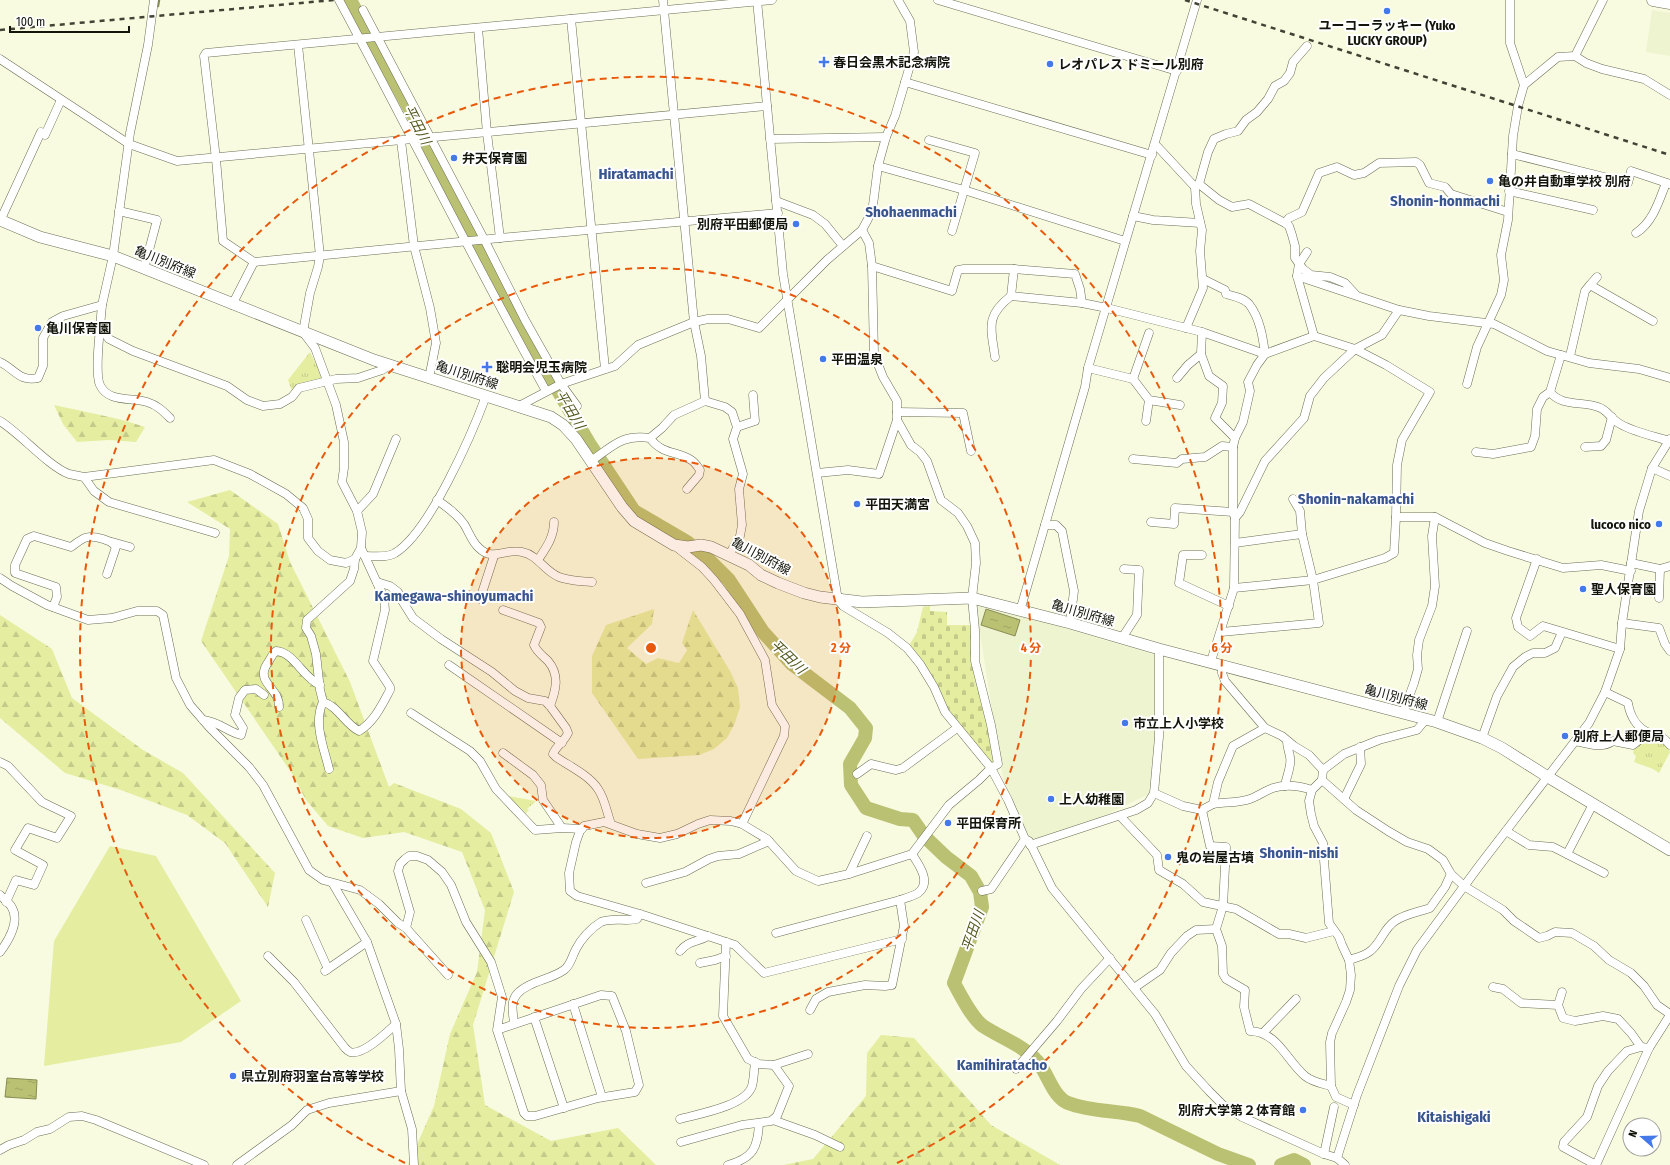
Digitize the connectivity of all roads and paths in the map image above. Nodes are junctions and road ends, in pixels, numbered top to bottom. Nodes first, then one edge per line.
1 (154, 0) edge
2 (338, 0) edge
3 (663, 0) edge
4 (772, 0) edge
5 (898, 0) edge
6 (938, 0) edge
7 (1197, 0) edge
8 (1510, 0) edge
9 (1603, 0) edge
10 (1653, 0) edge
11 (757, 1) edge
12 (1670, 3) edge
13 (363, 10) dead end
14 (663, 10) junction
15 (571, 19) junction
16 (478, 28) junction
17 (378, 38) junction
18 (360, 39) junction
19 (298, 45) junction
20 (1306, 46) dead end
21 (1575, 56) junction
22 (0, 59) edge
23 (1177, 71) junction
24 (905, 82) junction
25 (1524, 86) junction
26 (1670, 95) edge
27 (61, 100) junction
28 (767, 106) junction
29 (674, 115) junction
30 (581, 124) junction
31 (487, 133) junction
32 (886, 137) junction
33 (430, 138) junction
34 (770, 139) junction
35 (413, 140) junction
36 (929, 140) dead end
37 (401, 141) junction
38 (129, 144) junction
39 (1155, 144) junction
40 (308, 149) junction
41 (1512, 154) junction
42 (1152, 155) junction
43 (216, 159) junction
44 (878, 166) junction
45 (1668, 183) edge
46 (1197, 185) junction
47 (964, 190) junction
48 (1509, 191) junction
49 (776, 200) junction
50 (1592, 210) dead end
51 (119, 211) junction
52 (1508, 212) junction
53 (778, 213) junction
54 (1133, 216) junction
55 (0, 220) edge
56 (684, 222) junction
57 (1200, 223) junction
58 (1285, 223) junction
59 (591, 229) junction
60 (862, 230) junction
61 (952, 232) dead end
62 (1636, 233) dead end
63 (500, 238) junction
64 (484, 239) junction
65 (467, 241) junction
66 (1125, 241) junction
67 (414, 246) junction
68 (843, 246) junction
69 (1307, 252) dead end
70 (113, 256) junction
71 (320, 256) junction
72 (254, 262) junction
73 (1299, 264) junction
74 (872, 266) junction
75 (144, 269) junction
76 (1014, 269) junction
77 (1297, 276) junction
78 (1597, 277) dead end
79 (1203, 280) junction
80 (1590, 286) junction
81 (1356, 295) junction
82 (1011, 296) junction
83 (787, 299) junction
84 (1082, 303) junction
85 (102, 305) junction
86 (232, 305) junction
87 (1107, 308) junction
88 (1399, 310) junction
89 (1653, 321) dead end
90 (694, 322) junction
91 (1489, 322) junction
92 (100, 327) junction
93 (1186, 328) junction
94 (303, 332) junction
95 (1202, 332) junction
96 (1149, 333) dead end
97 (1314, 336) junction
98 (1355, 349) junction
99 (1201, 354) junction
100 (1265, 354) junction
101 (1561, 355) junction
102 (1570, 356) junction
103 (995, 357) dead end
104 (0, 362) edge
105 (390, 365) junction
106 (1088, 368) junction
107 (605, 369) junction
108 (429, 378) junction
109 (1133, 378) junction
110 (1177, 378) dead end
111 (1670, 378) edge
112 (328, 381) junction
113 (561, 384) junction
114 (1467, 384) dead end
115 (549, 390) junction
116 (1550, 392) junction
117 (753, 395) dead end
118 (486, 396) junction
119 (705, 400) junction
120 (1149, 400) junction
121 (1180, 405) dead end
122 (519, 406) junction
123 (577, 406) dead end
124 (897, 416) junction
125 (1612, 417) junction
126 (170, 418) dead end
127 (1146, 420) dead end
128 (0, 421) edge
129 (737, 427) junction
130 (396, 438) dead end
131 (650, 438) junction
132 (1235, 438) junction
133 (1669, 440) edge
134 (1233, 447) junction
135 (1585, 447) dead end
136 (971, 451) dead end
137 (1476, 452) dead end
138 (1133, 459) dead end
139 (593, 460) junction
140 (1652, 468) junction
141 (817, 473) junction
142 (1670, 476) edge
143 (84, 477) junction
144 (687, 489) dead end
145 (1293, 499) dead end
146 (437, 500) junction
147 (357, 512) junction
148 (1234, 515) junction
149 (1435, 516) junction
150 (1396, 517) junction
151 (554, 522) dead end
152 (1151, 522) dead end
153 (1045, 525) junction
154 (215, 533) dead end
155 (1302, 534) junction
156 (112, 542) junction
157 (1235, 543) junction
158 (674, 545) junction
159 (130, 547) dead end
160 (361, 548) junction
161 (729, 555) junction
162 (1202, 555) dead end
163 (365, 556) junction
164 (494, 556) junction
165 (355, 559) junction
166 (1537, 559) junction
167 (538, 560) junction
168 (1670, 566) edge
169 (1631, 567) junction
170 (1124, 569) dead end
171 (1660, 569) junction
172 (107, 574) dead end
173 (0, 578) edge
174 (1313, 580) junction
175 (377, 582) junction
176 (592, 582) dead end
177 (1234, 588) junction
178 (972, 598) junction
179 (1659, 598) dead end
180 (480, 599) dead end
181 (838, 600) junction
182 (1229, 606) junction
183 (52, 607) junction
184 (504, 610) dead end
185 (1020, 610) junction
186 (1070, 623) junction
187 (1622, 624) junction
188 (1220, 632) junction
189 (1467, 632) dead end
190 (1562, 632) junction
191 (1122, 638) junction
192 (1159, 649) junction
193 (1620, 649) junction
194 (1670, 651) edge
195 (1211, 661) junction
196 (449, 665) dead end
197 (1222, 665) junction
198 (320, 685) junction
199 (1605, 692) junction
200 (264, 695) dead end
201 (323, 702) junction
202 (550, 706) junction
203 (279, 707) dead end
204 (411, 713) dead end
205 (1403, 713) junction
206 (203, 720) junction
207 (1426, 720) junction
208 (1437, 722) junction
209 (957, 728) junction
210 (1265, 728) junction
211 (1648, 733) junction
212 (1482, 738) junction
213 (1287, 741) junction
214 (1576, 741) junction
215 (562, 743) junction
216 (1670, 745) edge
217 (1360, 747) junction
218 (503, 753) dead end
219 (0, 762) edge
220 (991, 768) junction
221 (329, 769) dead end
222 (1323, 770) junction
223 (857, 774) dead end
224 (1548, 777) junction
225 (1322, 780) junction
226 (1285, 786) junction
227 (1312, 790) junction
228 (1154, 793) junction
229 (1344, 799) junction
230 (1214, 804) junction
231 (1593, 804) junction
232 (1202, 810) junction
233 (1120, 816) junction
234 (610, 824) junction
235 (742, 824) junction
236 (562, 828) junction
237 (582, 829) junction
238 (1506, 831) junction
239 (867, 836) dead end
240 (769, 841) junction
241 (1028, 842) junction
242 (1670, 850) edge
243 (912, 854) junction
244 (1567, 854) junction
245 (1604, 873) dead end
246 (849, 874) junction
247 (1451, 874) junction
248 (646, 883) dead end
249 (332, 884) junction
250 (1464, 886) junction
251 (982, 891) dead end
252 (0, 895) edge
253 (900, 900) junction
254 (6, 902) junction
255 (1223, 906) junction
256 (640, 914) junction
257 (306, 920) dead end
258 (406, 928) junction
259 (1216, 929) junction
260 (1334, 931) junction
261 (776, 933) dead end
262 (708, 936) junction
263 (902, 939) junction
264 (367, 942) junction
265 (726, 942) junction
266 (680, 951) dead end
267 (0, 952) edge
268 (268, 956) dead end
269 (726, 956) junction
270 (1110, 958) junction
271 (1349, 960) junction
272 (700, 962) dead end
273 (448, 975) dead end
274 (1494, 987) dead end
275 (1134, 988) junction
276 (1562, 992) dead end
277 (1296, 999) dead end
278 (573, 1004) junction
279 (1558, 1005) junction
280 (810, 1010) dead end
281 (1670, 1014) edge
282 (534, 1017) junction
283 (514, 1023) junction
284 (396, 1024) junction
285 (497, 1030) junction
286 (1264, 1033) junction
287 (1645, 1048) junction
288 (808, 1054) dead end
289 (754, 1062) junction
290 (774, 1065) junction
291 (1016, 1069) dead end
292 (1331, 1086) junction
293 (401, 1091) junction
294 (602, 1097) junction
295 (1354, 1104) junction
296 (1334, 1107) dead end
297 (564, 1108) junction
298 (680, 1119) dead end
299 (773, 1120) junction
300 (758, 1123) junction
301 (681, 1142) dead end
302 (840, 1146) dead end
303 (0, 1150) edge
304 (1324, 1154) junction
305 (1336, 1158) junction
306 (204, 1165) edge
307 (237, 1165) edge
308 (414, 1165) edge
309 (728, 1165) edge
310 (1344, 1165) edge
311 (1596, 1165) edge

1 - 38 street
2 - 18 street
3 - 14 street
4 - 11 street
5 - 24 street
6 - 23 street
7 - 23 street
8 - 25 street
9 - 21 street
10 - 12 highway
11 - 14 street
11 - 28 street
13 - 17 street
14 - 15 street
14 - 29 street
15 - 16 street
15 - 30 street
16 - 17 street
16 - 31 street
17 - 18 street
17 - 33 street
18 - 19 street
18 - 35 street
19 - 40 street
19 - 43 street
20 - 46 street
21 - 25 street
21 - 26 street
22 - 27 street
23 - 39 street
24 - 32 street
24 - 42 street
25 - 41 street
27 - 38 street
27 - 55 street
28 - 29 street
28 - 34 street
29 - 30 street
29 - 56 street
30 - 31 street
30 - 59 street
31 - 33 street
31 - 63 street
32 - 34 street
32 - 44 street
33 - 35 street
33 - 64 street
34 - 49 street
35 - 37 street
35 - 65 street
36 - 47 street
37 - 40 street
37 - 67 street
38 - 43 street
38 - 51 street
39 - 42 street
39 - 46 street
40 - 43 street
40 - 71 street
41 - 45 street
41 - 48 street
42 - 54 street
43 - 72 street
44 - 47 street
44 - 60 street
45 - 62 street
46 - 57 street
46 - 58 street
47 - 61 street
47 - 66 street
48 - 50 street
48 - 52 street
49 - 53 street
49 - 68 street
51 - 70 street
51 - 75 street
52 - 58 street
52 - 91 street
53 - 56 street
53 - 83 street
54 - 57 street
54 - 66 street
55 - 70 main road, 亀川別府線
56 - 59 street
56 - 90 street
57 - 79 street
58 - 73 street
59 - 63 street
59 - 107 street
60 - 68 street
60 - 74 street
63 - 64 street
64 - 65 street
64 - 113 street
65 - 67 street
65 - 115 street
66 - 87 street
67 - 71 street
67 - 108 street
68 - 83 street
69 - 73 street
70 - 75 main road, 亀川別府線
70 - 85 street
71 - 72 street
71 - 94 street
72 - 86 street
73 - 77 street
73 - 81 street
74 - 76 street
74 - 124 street
75 - 86 main road, 亀川別府線
76 - 82 street
76 - 84 street
77 - 81 street
77 - 97 street
78 - 80 street
79 - 93 street
79 - 100 street
80 - 89 street
80 - 102 street
81 - 88 street
82 - 84 street
82 - 103 street
83 - 90 street
83 - 141 street
84 - 87 street
85 - 92 street
85 - 104 street
86 - 94 main road, 亀川別府線
87 - 93 street
87 - 106 street
88 - 91 street
88 - 98 street
90 - 107 street
90 - 119 street
91 - 101 street
91 - 114 street
92 - 112 street
92 - 126 street
93 - 95 street
94 - 105 main road, 亀川別府線
94 - 112 street
95 - 99 street
95 - 100 street
96 - 109 street
97 - 98 street
97 - 100 street
98 - 148 street
98 - 150 street
99 - 110 street
99 - 132 street
100 - 132 street
101 - 102 street
101 - 116 street
102 - 111 street
105 - 108 main road, 亀川別府線
105 - 112 street
106 - 109 street
106 - 153 street
107 - 113 street
108 - 118 main road, 亀川別府線
109 - 120 street
112 - 147 street
113 - 115 street
113 - 123 street
115 - 122 street
116 - 125 street
116 - 137 street
117 - 129 street
118 - 122 main road, 亀川別府線
118 - 146 street
119 - 129 street
119 - 131 street
120 - 121 street
120 - 127 street
122 - 139 main road, 亀川別府線
124 - 136 street
124 - 141 street
124 - 178 street
125 - 133 street
125 - 135 street
128 - 143 street
129 - 161 street
130 - 147 street
131 - 139 street
131 - 144 street
132 - 134 street
133 - 140 street
134 - 138 street
134 - 148 street
139 - 158 main road, 亀川別府線
140 - 142 street
140 - 169 street
141 - 181 street
143 - 154 street
143 - 165 street
145 - 155 street
146 - 163 street
146 - 164 street
147 - 160 street
148 - 152 street
148 - 157 street
149 - 150 street
149 - 166 street
149 - 205 street
150 - 174 street
151 - 167 street
153 - 185 street
153 - 186 street
155 - 157 street
155 - 174 street
156 - 159 street
156 - 172 street
156 - 183 street
157 - 177 street
158 - 161 main road, 亀川別府線
158 - 235 street
160 - 163 street
160 - 165 street
161 - 181 main road, 亀川別府線
162 - 182 street
163 - 175 street
164 - 167 street
164 - 180 street
165 - 198 street
166 - 169 street
166 - 190 street
167 - 176 street
168 - 171 street
169 - 171 street
169 - 187 street
170 - 191 street
171 - 179 street
173 - 183 street
174 - 177 street
174 - 188 street
175 - 201 street
175 - 202 street
177 - 182 street
178 - 181 main road, 亀川別府線
178 - 185 main road, 亀川別府線
178 - 220 street
181 - 209 street
182 - 188 street
183 - 206 street
184 - 202 street
185 - 186 main road, 亀川別府線
186 - 191 main road, 亀川別府線
187 - 193 street
187 - 194 street
188 - 195 street
189 - 208 street
190 - 193 street
190 - 212 street
191 - 192 main road, 亀川別府線
192 - 195 main road, 亀川別府線
192 - 228 street
193 - 199 street
195 - 197 main road, 亀川別府線
196 - 215 street
197 - 205 main road, 亀川別府線
197 - 210 street
198 - 201 street
198 - 203 street
199 - 211 street
199 - 214 street
200 - 206 street
201 - 221 street
202 - 215 street
204 - 236 street
205 - 207 main road, 亀川別府線
206 - 249 street
207 - 208 main road, 亀川別府線
207 - 217 street
208 - 212 main road, 亀川別府線
209 - 220 street
209 - 223 street
210 - 213 street
210 - 230 street
211 - 214 street
211 - 216 street
212 - 224 main road, 亀川別府線
213 - 222 street
213 - 226 street
214 - 224 street
215 - 234 street
217 - 222 street
217 - 229 street
218 - 236 street
219 - 254 street
220 - 241 street
220 - 243 street
222 - 225 street
224 - 231 main road, 亀川別府線
224 - 238 street
225 - 227 street
225 - 229 street
226 - 227 street
226 - 230 street
227 - 260 street
228 - 232 street
228 - 233 street
229 - 247 street
230 - 232 street
231 - 242 main road, 亀川別府線
231 - 244 street
232 - 255 street
233 - 241 street
233 - 255 street
234 - 235 street
234 - 237 street
235 - 240 street
236 - 237 street
237 - 256 street
238 - 244 street
238 - 250 street
239 - 246 street
240 - 246 street
240 - 248 street
241 - 251 street
241 - 270 street
243 - 246 street
243 - 253 street
244 - 245 street
247 - 250 street
247 - 271 street
249 - 258 street
249 - 264 street
250 - 281 street
250 - 295 street
252 - 254 street
253 - 261 street
253 - 263 street
254 - 267 street
255 - 259 street
255 - 260 street
256 - 262 street
256 - 283 street
257 - 264 street
258 - 273 street
258 - 285 street
259 - 275 street
259 - 286 street
260 - 271 street
262 - 265 street
262 - 266 street
263 - 265 street
263 - 280 street
264 - 284 street
265 - 269 street
268 - 284 street
269 - 272 street
269 - 289 street
270 - 275 street
270 - 291 street
271 - 292 street
274 - 279 street
275 - 304 street
276 - 279 street
277 - 286 street
278 - 282 street
278 - 294 street
278 - 294 street
279 - 287 street
281 - 287 street
282 - 283 street
282 - 297 street
283 - 285 street
284 - 293 street
285 - 297 street
286 - 292 street
287 - 311 street
287 - 311 street
288 - 290 street
289 - 290 street
289 - 298 street
290 - 299 street
292 - 295 street
293 - 307 street
293 - 308 street
294 - 297 street
295 - 305 street
296 - 304 street
299 - 300 street
299 - 302 street
300 - 301 street
300 - 309 street
303 - 306 street
304 - 305 street
305 - 310 street

